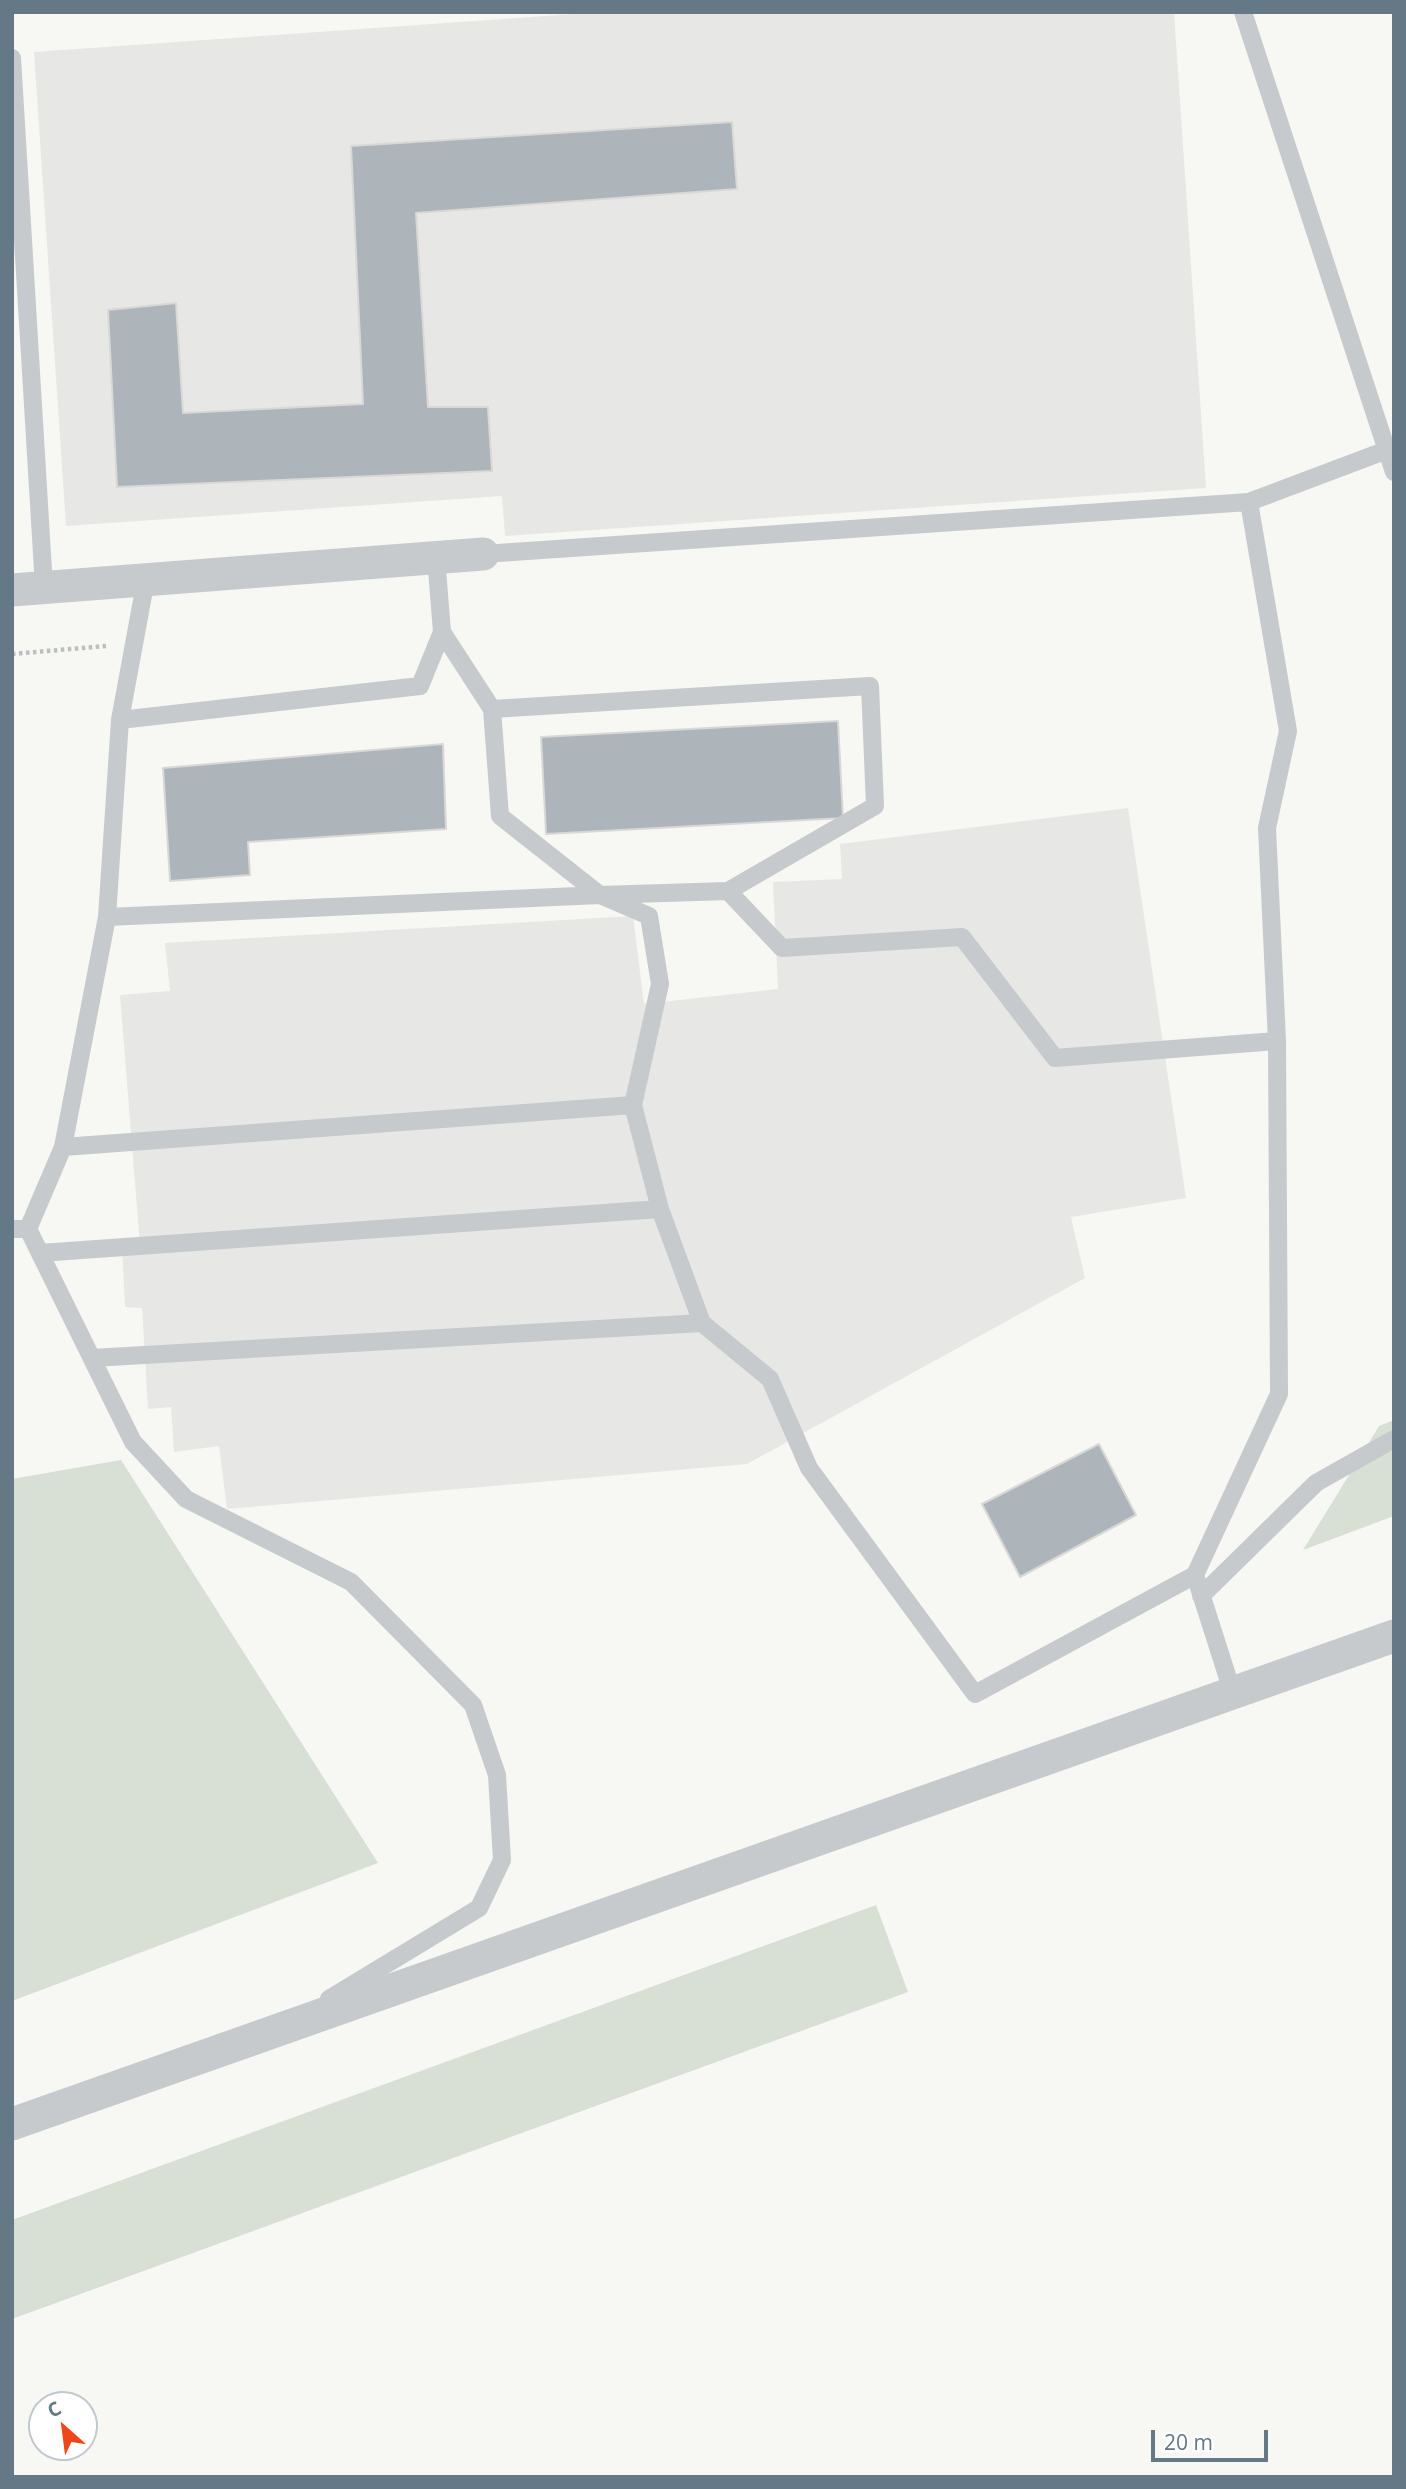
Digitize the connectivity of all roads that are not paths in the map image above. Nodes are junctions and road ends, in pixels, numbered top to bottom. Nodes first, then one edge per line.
1 (1243, 12) edge
2 (12, 58) edge
3 (16, 197) edge
4 (1387, 450) junction
5 (1394, 472) edge
6 (1249, 502) junction
7 (483, 554) joint
8 (436, 557) junction
9 (146, 579) junction
10 (28, 589) edge
11 (442, 632) junction
12 (492, 709) junction
13 (120, 720) junction
14 (728, 891) junction
15 (600, 895) junction
16 (107, 916) junction
17 (1277, 1041) junction
18 (634, 1105) junction
19 (63, 1147) junction
20 (660, 1209) junction
21 (20, 1229) edge
22 (40, 1253) junction
23 (702, 1323) junction
24 (92, 1358) junction
25 (1394, 1439) edge
26 (1195, 1575) junction
27 (1201, 1596) junction
28 (1394, 1636) edge
29 (1233, 1694) junction
30 (274, 2032) junction
31 (12, 2124) edge

1 - 4 lane
2 - 3 lane
3 - 10 lane
4 - 5 lane
4 - 6 lane
6 - 7 lane
6 - 17 lane
7 - 8 street
8 - 9 street
8 - 11 lane
9 - 10 street
9 - 13 lane
11 - 12 lane
11 - 13 lane
12 - 14 lane
12 - 15 lane
13 - 16 lane
14 - 15 lane
14 - 17 lane
15 - 16 lane
15 - 18 lane
16 - 19 lane
17 - 26 lane
18 - 19 lane
18 - 20 lane
19 - 21 lane
20 - 22 lane
20 - 23 lane
21 - 22 lane
22 - 24 lane
23 - 24 lane
23 - 26 lane
24 - 30 lane
25 - 27 lane
26 - 27 lane
27 - 29 lane
28 - 29 street
29 - 30 street
30 - 31 street

